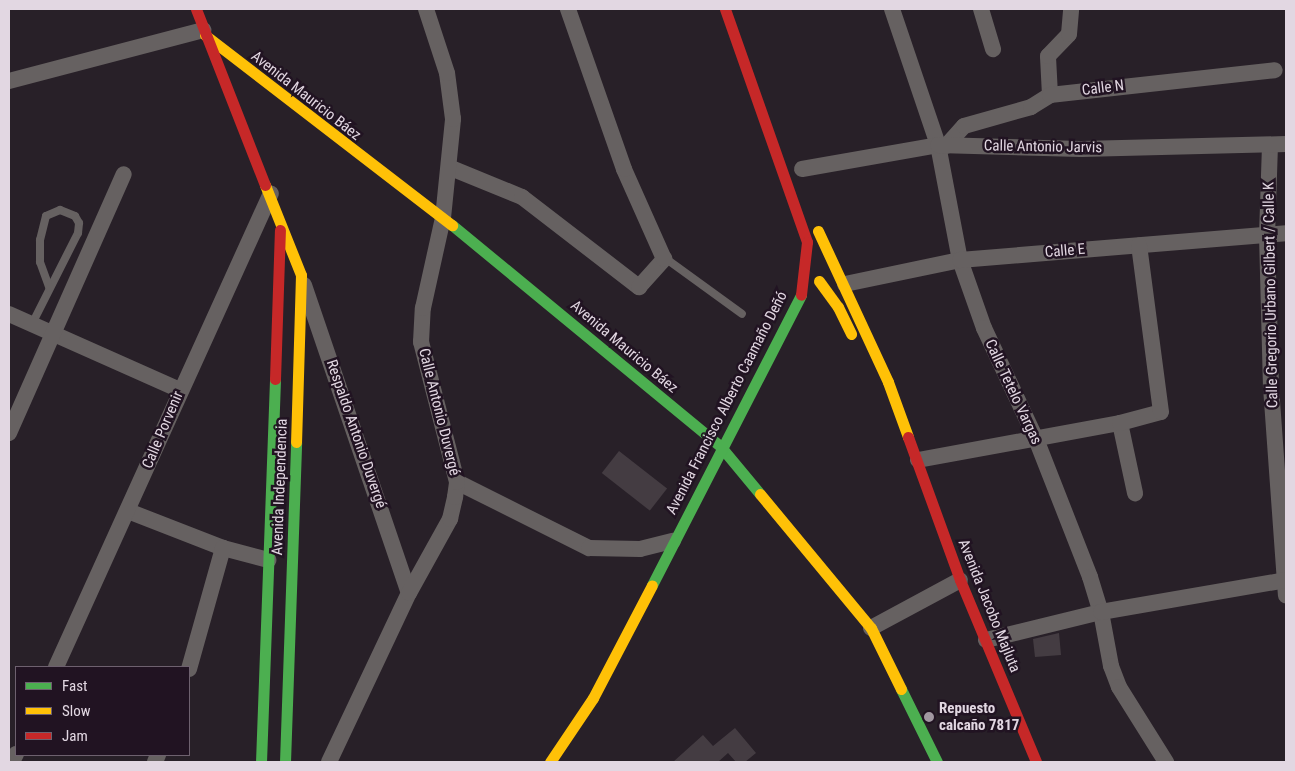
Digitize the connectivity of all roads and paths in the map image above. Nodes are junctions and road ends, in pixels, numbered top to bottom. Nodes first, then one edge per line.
1 (196, 9) edge
2 (426, 9) edge
3 (568, 9) edge
4 (725, 9) edge
5 (892, 9) edge
6 (981, 9) edge
7 (1071, 9) edge
8 (204, 32) junction
9 (993, 49) dead end
10 (1274, 70) dead end
11 (9, 81) edge
12 (1050, 95) junction
13 (1286, 144) edge
14 (1270, 145) junction
15 (942, 146) junction
16 (450, 168) junction
17 (802, 169) dead end
18 (124, 174) dead end
19 (271, 193) junction
20 (815, 215) dead end
21 (280, 217) junction
22 (443, 218) junction
23 (818, 231) junction
24 (1286, 233) edge
25 (1267, 235) junction
26 (1139, 245) junction
27 (665, 258) junction
28 (960, 260) junction
29 (301, 275) junction
30 (819, 281) junction
31 (845, 284) junction
32 (49, 287) junction
33 (9, 314) edge
34 (742, 314) dead end
35 (32, 324) junction
36 (53, 334) junction
37 (858, 350) dead end
38 (1278, 357) edge
39 (772, 380) dead end
40 (180, 390) junction
41 (878, 392) dead end
42 (1120, 423) junction
43 (9, 433) edge
44 (1036, 439) junction
45 (721, 447) junction
46 (918, 460) junction
47 (457, 482) junction
48 (1135, 493) dead end
49 (128, 511) junction
50 (672, 541) junction
51 (224, 548) junction
52 (268, 560) junction
53 (960, 580) junction
54 (1285, 585) edge
55 (409, 593) junction
56 (1101, 612) junction
57 (871, 628) junction
58 (986, 640) junction
59 (56, 666) edge
60 (190, 666) edge
61 (604, 703) dead end
62 (594, 720) dead end
63 (1034, 756) edge
64 (261, 762) edge
65 (285, 762) edge
66 (329, 762) edge
67 (550, 762) edge
68 (937, 762) edge
69 (1048, 762) edge
70 (1166, 762) edge

1 - 8 main road, Avenida Independencia
2 - 16 street, Calle Antonio Duvergé
3 - 27 street
4 - 45 main road, Avenida Francisco Alberto Caamaño Deñó
5 - 15 street, Calle Tetelo Vargas
6 - 9 street
7 - 12 street
8 - 11 street
8 - 19 main road, Avenida Independencia
8 - 22 main road, Avenida Mauricio Báez
10 - 12 street, Calle N
12 - 15 street, Calle N
13 - 14 street, Calle Antonio Jarvis
14 - 15 street, Calle Antonio Jarvis
14 - 25 street, Calle Gregorio Urbano Gilbert / Calle K
15 - 17 street, Calle Antonio Jarvis
15 - 28 street, Calle Tetelo Vargas
16 - 22 street, Calle Antonio Duvergé
16 - 27 street
18 - 36 street
19 - 21 main road, Avenida Independencia
19 - 40 street, Calle Porvenir
20 - 23 main road, Avenida Francisco Alberto Caamaño Deñó
21 - 29 main road, Avenida Independencia
21 - 52 main road, Avenida Independencia
22 - 45 main road, Avenida Mauricio Báez
22 - 47 street, Calle Antonio Duvergé
23 - 30 main road, Avenida Francisco Alberto Caamaño Deñó
23 - 31 main road, Avenida Jacobo Majluta
24 - 25 street, Calle E
25 - 26 street, Calle E
25 - 38 street, Calle Gregorio Urbano Gilbert / Calle K
26 - 28 street, Calle E
26 - 42 street
27 - 34 lane
28 - 31 street, Calle E
28 - 44 street, Calle Tetelo Vargas
29 - 55 street, Respaldo Antonio Duvergé
29 - 65 main road, Avenida Independencia
30 - 37 main road
30 - 39 main road, Avenida Francisco Alberto Caamaño Deñó
31 - 46 main road, Avenida Jacobo Majluta
32 - 32 lane
32 - 35 lane
33 - 35 street
35 - 36 street
36 - 40 street
36 - 43 street
38 - 54 street, Calle Gregorio Urbano Gilbert / Calle K
40 - 49 street, Calle Porvenir
41 - 46 main road, Avenida Jacobo Majluta
42 - 44 street
42 - 48 street
44 - 46 street
44 - 56 street, Calle Tetelo Vargas
45 - 50 main road, Avenida Francisco Alberto Caamaño Deñó
45 - 57 main road, Avenida Mauricio Báez
46 - 53 main road, Avenida Jacobo Majluta
47 - 50 street
47 - 55 street, Calle Antonio Duvergé
49 - 51 street
49 - 59 street, Calle Porvenir
50 - 67 main road, Avenida Francisco Alberto Caamaño Deñó
51 - 52 street
51 - 60 street
52 - 64 main road, Avenida Independencia
53 - 57 street
53 - 58 main road, Avenida Jacobo Majluta
54 - 56 street
55 - 66 street, Calle Antonio Duvergé
56 - 58 street
56 - 70 street, Calle Tetelo Vargas
57 - 68 main road, Avenida Mauricio Báez
58 - 63 main road, Avenida Jacobo Majluta
61 - 62 main road
63 - 69 street

